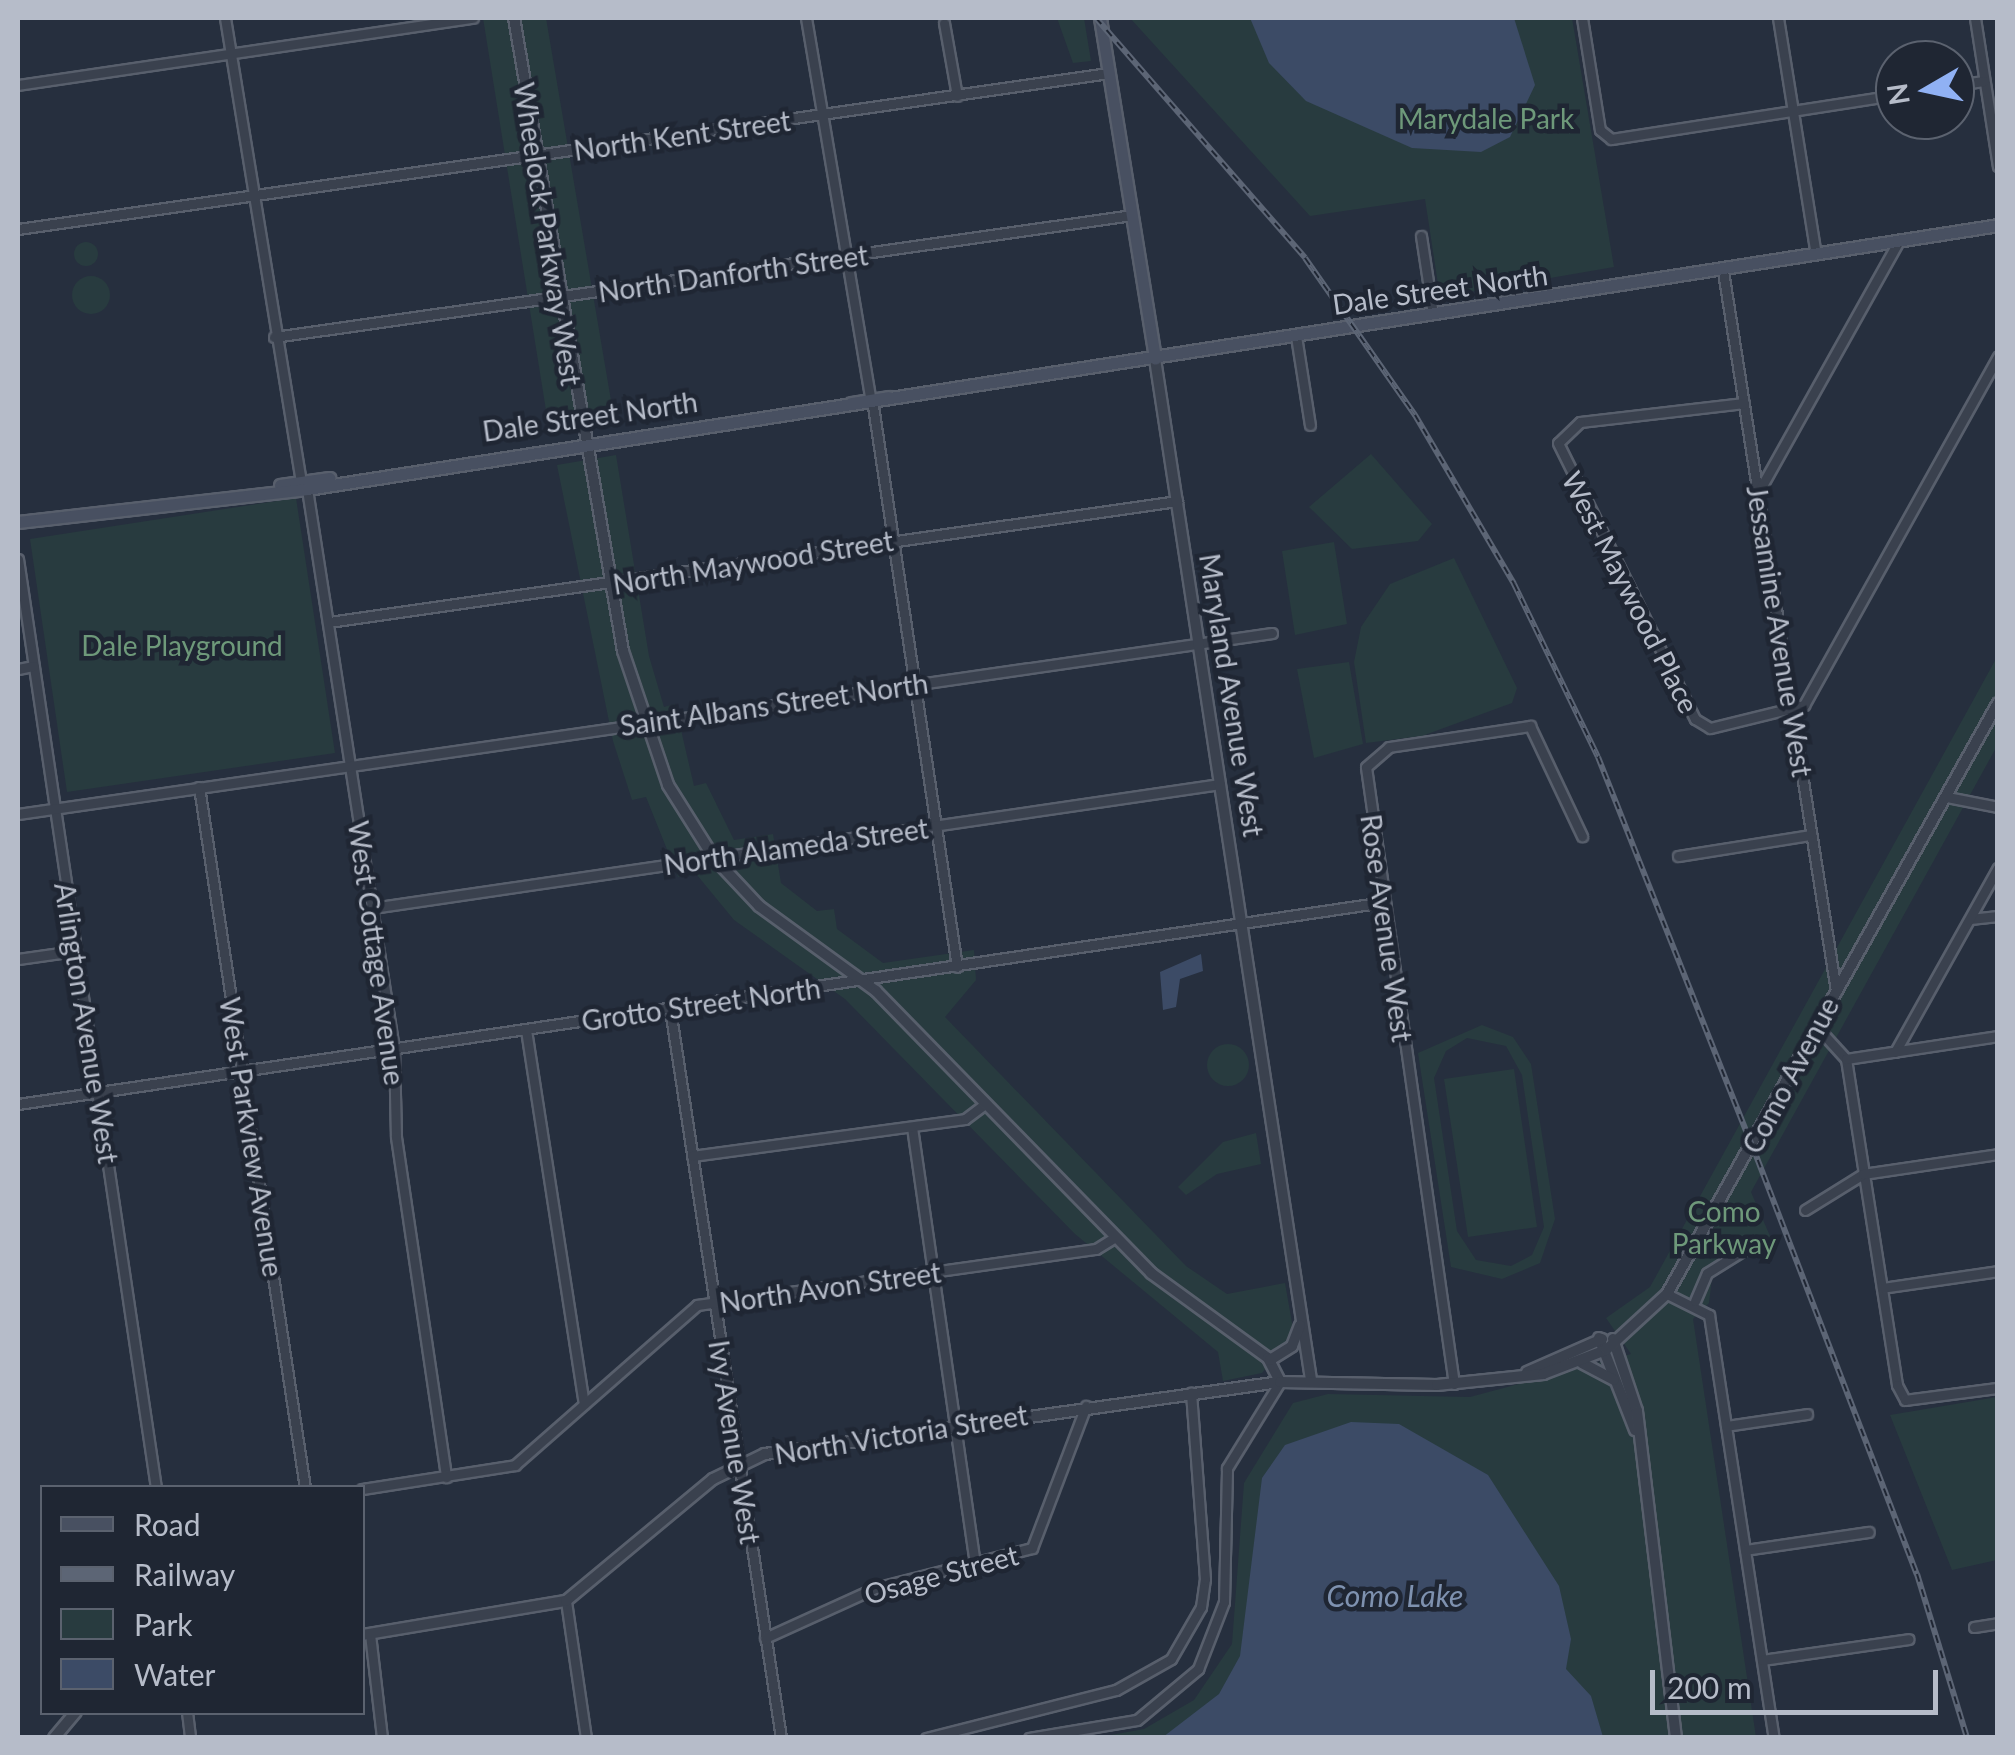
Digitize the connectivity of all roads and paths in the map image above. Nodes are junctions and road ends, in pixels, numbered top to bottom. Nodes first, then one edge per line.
1 (225, 18) edge
2 (473, 18) edge
3 (514, 18) edge
4 (806, 18) edge
5 (1100, 18) edge
6 (1582, 18) edge
7 (1778, 18) edge
8 (1974, 18) edge
9 (944, 24) dead end
10 (231, 53) junction
11 (1108, 74) junction
12 (1984, 81) junction
13 (1975, 82) edge
14 (18, 85) edge
15 (957, 96) junction
16 (1875, 98) edge
17 (1793, 111) junction
18 (822, 115) junction
19 (534, 155) junction
20 (1998, 166) edge
21 (254, 197) junction
22 (1132, 215) junction
23 (1998, 226) edge
24 (18, 229) edge
25 (1421, 236) dead end
26 (1899, 240) junction
27 (1816, 254) junction
28 (844, 257) junction
29 (1724, 270) junction
30 (558, 298) junction
31 (1433, 314) junction
32 (1296, 336) junction
33 (274, 337) junction
34 (1998, 356) edge
35 (1155, 359) junction
36 (872, 400) junction
37 (1744, 403) junction
38 (1310, 425) dead end
39 (582, 442) junction
40 (300, 476) junction
41 (338, 478) junction
42 (276, 486) junction
43 (307, 489) junction
44 (1758, 493) junction
45 (1177, 501) junction
46 (18, 522) edge
47 (893, 540) junction
48 (18, 559) edge
49 (610, 583) junction
50 (329, 622) junction
51 (1272, 634) dead end
52 (1199, 642) junction
53 (34, 666) junction
54 (18, 668) edge
55 (915, 684) junction
56 (1998, 703) edge
57 (1793, 714) junction
58 (640, 722) junction
59 (350, 764) junction
60 (1220, 784) junction
61 (199, 787) junction
62 (1947, 797) junction
63 (1998, 807) edge
64 (54, 808) junction
65 (18, 814) edge
66 (936, 826) junction
67 (1582, 836) dead end
68 (1812, 836) junction
69 (1678, 856) dead end
70 (714, 858) junction
71 (1998, 868) edge
72 (1384, 902) junction
73 (372, 908) junction
74 (1998, 916) edge
75 (1970, 919) junction
76 (1244, 923) junction
77 (74, 951) junction
78 (18, 959) edge
79 (957, 966) junction
80 (862, 980) junction
81 (1836, 991) junction
82 (670, 1008) junction
83 (1816, 1026) junction
84 (526, 1030) junction
85 (1998, 1036) edge
86 (394, 1049) junction
87 (1895, 1052) junction
88 (1846, 1059) junction
89 (242, 1072) junction
90 (97, 1093) junction
91 (986, 1103) junction
92 (18, 1104) edge
93 (912, 1127) junction
94 (1998, 1154) edge
95 (692, 1156) junction
96 (1863, 1174) junction
97 (1805, 1210) dead end
98 (1115, 1237) junction
99 (1752, 1246) dead end
100 (1998, 1271) edge
101 (934, 1273) junction
102 (1882, 1288) junction
103 (1668, 1294) junction
104 (714, 1302) junction
105 (1695, 1302) junction
106 (1302, 1319) junction
107 (1599, 1338) junction
108 (1613, 1339) junction
109 (1606, 1350) junction
110 (1270, 1360) junction
111 (1576, 1364) junction
112 (1526, 1372) junction
113 (1311, 1380) junction
114 (1280, 1382) junction
115 (1454, 1384) junction
116 (1998, 1388) edge
117 (1620, 1389) junction
118 (1191, 1394) junction
119 (584, 1404) junction
120 (1086, 1406) junction
121 (1807, 1414) dead end
122 (1726, 1426) junction
123 (955, 1427) junction
124 (1639, 1440) junction
125 (738, 1462) junction
126 (446, 1477) junction
127 (156, 1485) edge
128 (305, 1485) edge
129 (365, 1489) edge
130 (1869, 1532) dead end
131 (1746, 1550) junction
132 (975, 1564) junction
133 (566, 1601) junction
134 (1998, 1623) edge
135 (1974, 1627) dead end
136 (366, 1635) edge
137 (765, 1638) junction
138 (1909, 1638) dead end
139 (1762, 1660) junction
140 (73, 1715) edge
141 (54, 1738) edge
142 (382, 1738) edge
143 (586, 1738) edge
144 (781, 1738) edge
145 (926, 1738) edge
146 (1029, 1738) edge
147 (1676, 1738) edge
148 (1774, 1738) edge

1 - 10 street
2 - 10 street
3 - 19 street, Wheelock Parkway West
4 - 18 street
5 - 11 main road, Maryland Avenue West
6 - 17 street
7 - 17 street
8 - 12 street
9 - 15 street
10 - 14 street
10 - 21 street
11 - 15 street, North Kent Street
11 - 22 main road, Maryland Avenue West
12 - 13 street
12 - 20 street
15 - 18 street, North Kent Street
16 - 17 street
17 - 27 street
18 - 19 street, North Kent Street
18 - 28 street
19 - 21 street, North Kent Street
19 - 30 street, Wheelock Parkway West
21 - 24 street, North Kent Street
21 - 33 street
22 - 28 street, North Danforth Street
22 - 35 main road, Maryland Avenue West
23 - 26 main road, Dale Street North
25 - 31 street
26 - 27 main road, Dale Street North
26 - 44 street
27 - 29 main road, Dale Street North
28 - 30 street, North Danforth Street
28 - 36 street
29 - 31 main road, Dale Street North
29 - 37 street, Jessamine Avenue West
30 - 33 street, North Danforth Street
30 - 39 street, Wheelock Parkway West
31 - 32 main road, Dale Street North
32 - 35 main road, Dale Street North
32 - 38 street
33 - 40 street
34 - 57 street
35 - 36 main road, Dale Street North
35 - 45 street, Maryland Avenue West
36 - 39 main road, Dale Street North
36 - 47 street
37 - 44 street, Jessamine Avenue West
37 - 57 street, West Maywood Place
39 - 41 main road, Dale Street North
39 - 49 street, Wheelock Parkway West
40 - 41 main road, Dale Street North
40 - 42 main road, Dale Street North
41 - 43 main road, Dale Street North
42 - 43 main road, Dale Street North
42 - 46 main road, Dale Street North
43 - 50 street, West Cottage Avenue
44 - 57 street, Jessamine Avenue West
45 - 47 street, North Maywood Street
45 - 52 street, Maryland Avenue West
47 - 49 street, North Maywood Street
47 - 55 street
48 - 53 street, Arlington Avenue West
49 - 50 street, North Maywood Street
49 - 58 street, Wheelock Parkway West
50 - 59 street, West Cottage Avenue
51 - 52 street, Saint Albans Street North
52 - 55 street, Saint Albans Street North
52 - 60 street, Maryland Avenue West
53 - 54 street
53 - 64 street, Arlington Avenue West
55 - 58 street, Saint Albans Street North
55 - 66 street
56 - 62 street, Como Avenue
57 - 68 street, Jessamine Avenue West
58 - 59 street, Saint Albans Street North
58 - 70 street, Wheelock Parkway West
59 - 61 street, Saint Albans Street North
59 - 73 street, West Cottage Avenue
60 - 66 street, North Alameda Street
60 - 76 street, Maryland Avenue West
61 - 64 street, Saint Albans Street North
61 - 89 street, West Parkview Avenue
62 - 63 street
62 - 81 street, Como Avenue
64 - 65 street, Saint Albans Street North
64 - 77 street, Arlington Avenue West
66 - 70 street, North Alameda Street
66 - 79 street
67 - 72 street, Rose Avenue West
68 - 69 street
68 - 81 street, Jessamine Avenue West
70 - 73 street, North Alameda Street
70 - 80 street, Wheelock Parkway West
71 - 75 street
72 - 76 street, Grotto Street North
72 - 115 street, Rose Avenue West
73 - 86 street, West Cottage Avenue
74 - 75 street
75 - 87 street
76 - 79 street, Grotto Street North
76 - 106 street, Maryland Avenue West
77 - 78 street
77 - 90 street, Arlington Avenue West
79 - 80 street, Grotto Street North
80 - 82 street, Grotto Street North
80 - 91 street, Wheelock Parkway West
81 - 83 street, Como Avenue
82 - 84 street, Grotto Street North
82 - 95 street, Ivy Avenue West
83 - 88 street
83 - 103 street, Como Avenue
84 - 86 street, Grotto Street North
84 - 119 street
85 - 87 street
86 - 89 street, Grotto Street North
86 - 126 street, West Cottage Avenue
87 - 88 street
88 - 96 street
89 - 90 street, Grotto Street North
89 - 128 street, West Parkview Avenue
90 - 92 street, Grotto Street North
90 - 127 street, Arlington Avenue West
91 - 93 street
91 - 98 street, Wheelock Parkway West
93 - 95 street
93 - 101 street
94 - 96 street
95 - 104 street, Ivy Avenue West
96 - 97 street
96 - 102 street
98 - 101 street, North Avon Street
98 - 110 street, Wheelock Parkway West
99 - 105 street
100 - 102 street
101 - 104 street, North Avon Street
101 - 123 street
102 - 116 street
103 - 105 street
103 - 108 street
104 - 119 street, North Avon Street
104 - 125 street, Ivy Avenue West
105 - 122 street
106 - 110 street
106 - 113 street, Maryland Avenue West
107 - 108 street
107 - 109 street
107 - 112 street
108 - 109 street
108 - 124 street
109 - 111 street, North Victoria Street
109 - 117 street
110 - 114 street
111 - 112 street, North Victoria Street
111 - 117 street
112 - 115 street, North Victoria Street
113 - 114 street, North Victoria Street
113 - 115 street, North Victoria Street
114 - 118 street, North Victoria Street
114 - 146 street
117 - 124 street
118 - 120 street, North Victoria Street
118 - 145 street
119 - 126 street, North Avon Street
120 - 123 street, North Victoria Street
120 - 132 street, Osage Street
121 - 122 street
122 - 131 street
123 - 125 street, North Victoria Street
123 - 132 street
124 - 147 street
125 - 133 street, North Victoria Street
125 - 137 street, Ivy Avenue West
126 - 129 street, North Avon Street
130 - 131 street
131 - 139 street
132 - 137 street, Osage Street
133 - 136 street, North Victoria Street
133 - 143 street
134 - 135 street
136 - 142 street
137 - 144 street, Ivy Avenue West
138 - 139 street
139 - 148 street
140 - 141 street

